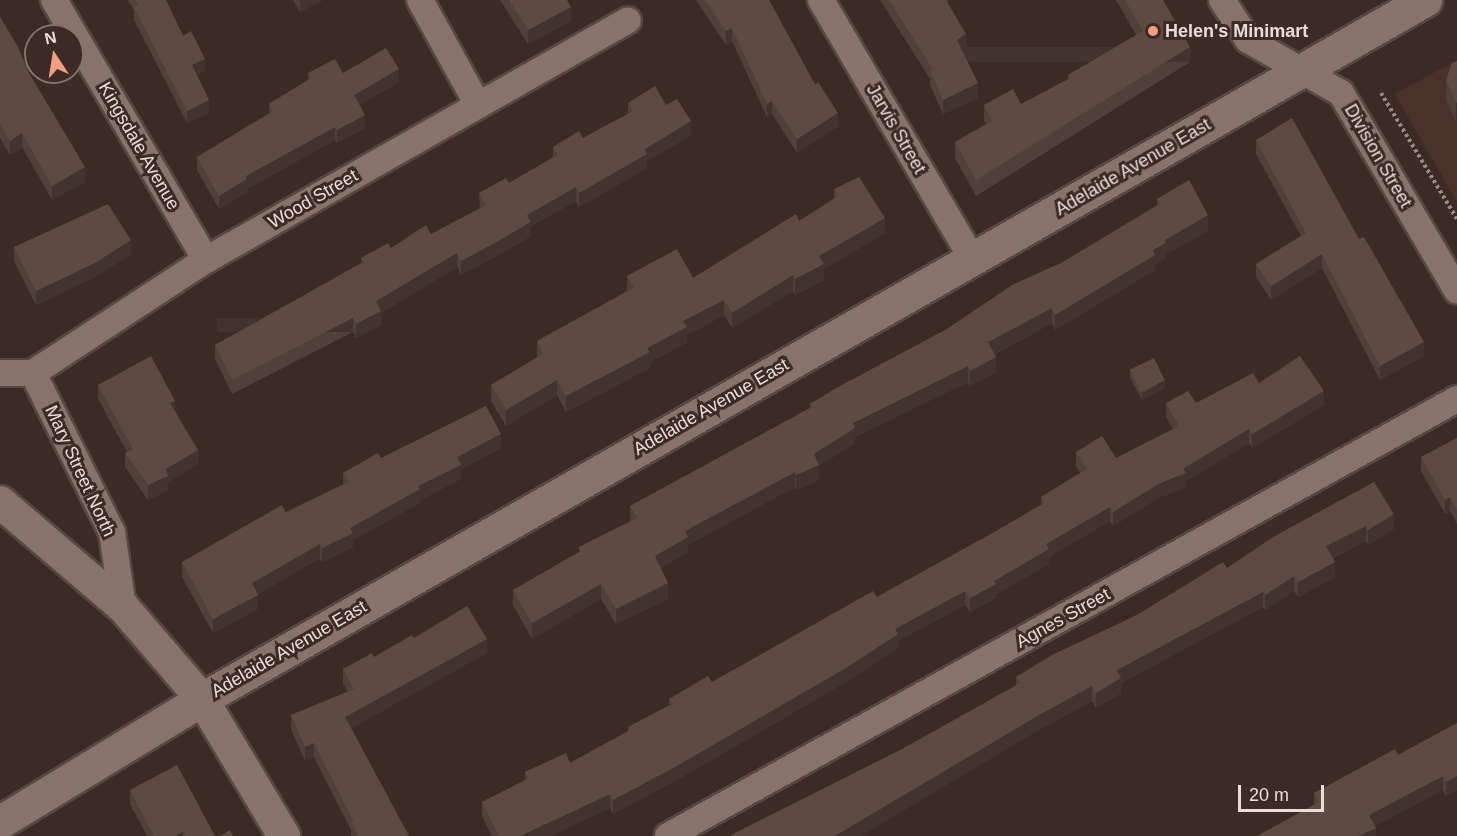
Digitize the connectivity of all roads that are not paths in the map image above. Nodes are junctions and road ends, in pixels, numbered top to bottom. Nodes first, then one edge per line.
1 (54, 0) edge
2 (420, 0) edge
3 (820, 0) edge
4 (1222, 0) edge
5 (1425, 0) edge
6 (628, 20) dead end
7 (1302, 70) junction
8 (478, 105) junction
9 (972, 258) junction
10 (206, 260) junction
11 (1457, 291) edge
12 (0, 373) edge
13 (33, 373) junction
14 (1457, 399) edge
15 (0, 502) edge
16 (123, 607) junction
17 (202, 699) junction
18 (0, 822) edge
19 (284, 836) edge
20 (668, 836) edge

1 - 10 street, Kingsdale Avenue
2 - 8 street
3 - 9 street, Jarvis Street
4 - 7 street, Division Street
5 - 7 main road, Adelaide Avenue East
6 - 8 street, Wood Street
7 - 9 main road, Adelaide Avenue East
7 - 11 street, Division Street
8 - 10 street, Wood Street
9 - 17 main road, Adelaide Avenue East
10 - 13 street, Wood Street
12 - 13 street
13 - 16 street, Mary Street North
14 - 20 street, Agnes Street
15 - 16 street
16 - 17 street
17 - 18 main road, Adelaide Avenue East
17 - 19 street

